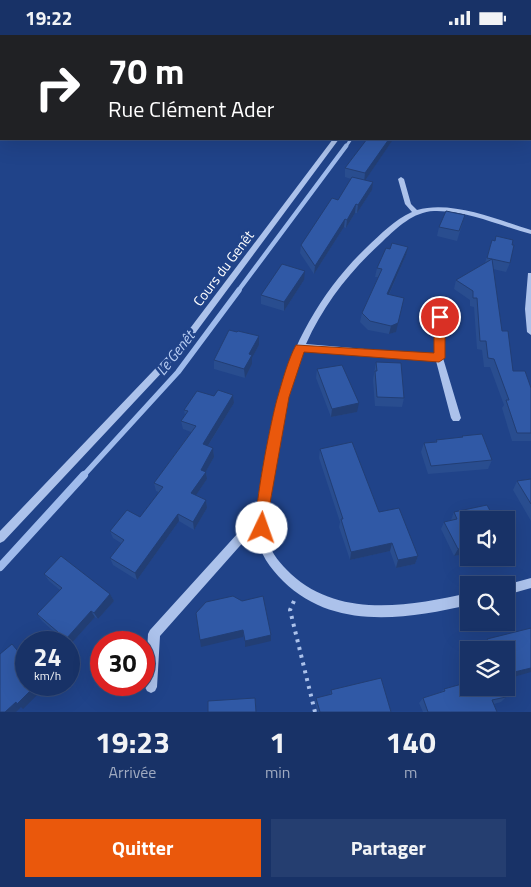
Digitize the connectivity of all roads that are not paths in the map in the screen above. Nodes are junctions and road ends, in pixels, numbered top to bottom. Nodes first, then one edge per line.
1 (335, 140) edge
2 (401, 179) dead end
3 (416, 213) junction
4 (531, 231) edge
5 (531, 275) edge
6 (440, 317) dead end
7 (531, 333) edge
8 (300, 347) junction
9 (439, 358) junction
10 (456, 418) dead end
11 (262, 528) junction
12 (0, 538) edge
13 (531, 583) edge
14 (515, 587) edge
15 (460, 601) edge
16 (155, 632) edge

1 - 12 street, Cours du Genêt
2 - 3 street
3 - 4 street
3 - 8 street
5 - 7 street
6 - 9 street
8 - 9 street
8 - 11 street
9 - 10 street
11 - 15 street
11 - 16 street
13 - 14 street

